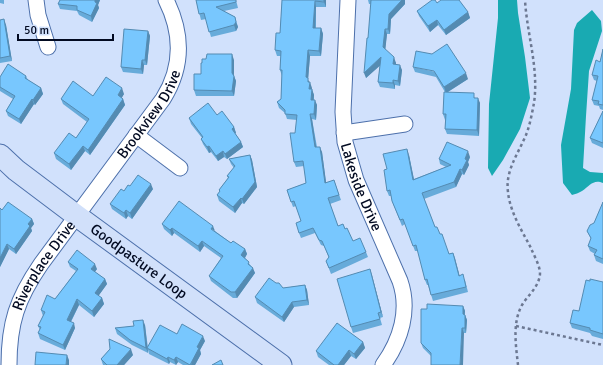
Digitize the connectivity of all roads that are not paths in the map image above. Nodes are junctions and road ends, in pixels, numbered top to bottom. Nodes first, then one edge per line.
1 (36, 0) edge
2 (166, 0) edge
3 (348, 0) edge
4 (48, 47) dead end
5 (405, 124) dead end
6 (344, 132) junction
7 (136, 135) junction
8 (0, 155) edge
9 (180, 168) dead end
10 (77, 216) junction
11 (9, 365) edge
12 (281, 365) edge
13 (383, 365) edge

1 - 4 street
2 - 7 street, Brookview Drive
3 - 6 street, Lakeside Drive
5 - 6 street
6 - 13 street, Lakeside Drive
7 - 9 street
7 - 10 street, Brookview Drive
8 - 10 street, Goodpasture Loop
10 - 11 street, Riverplace Drive
10 - 12 street, Goodpasture Loop

